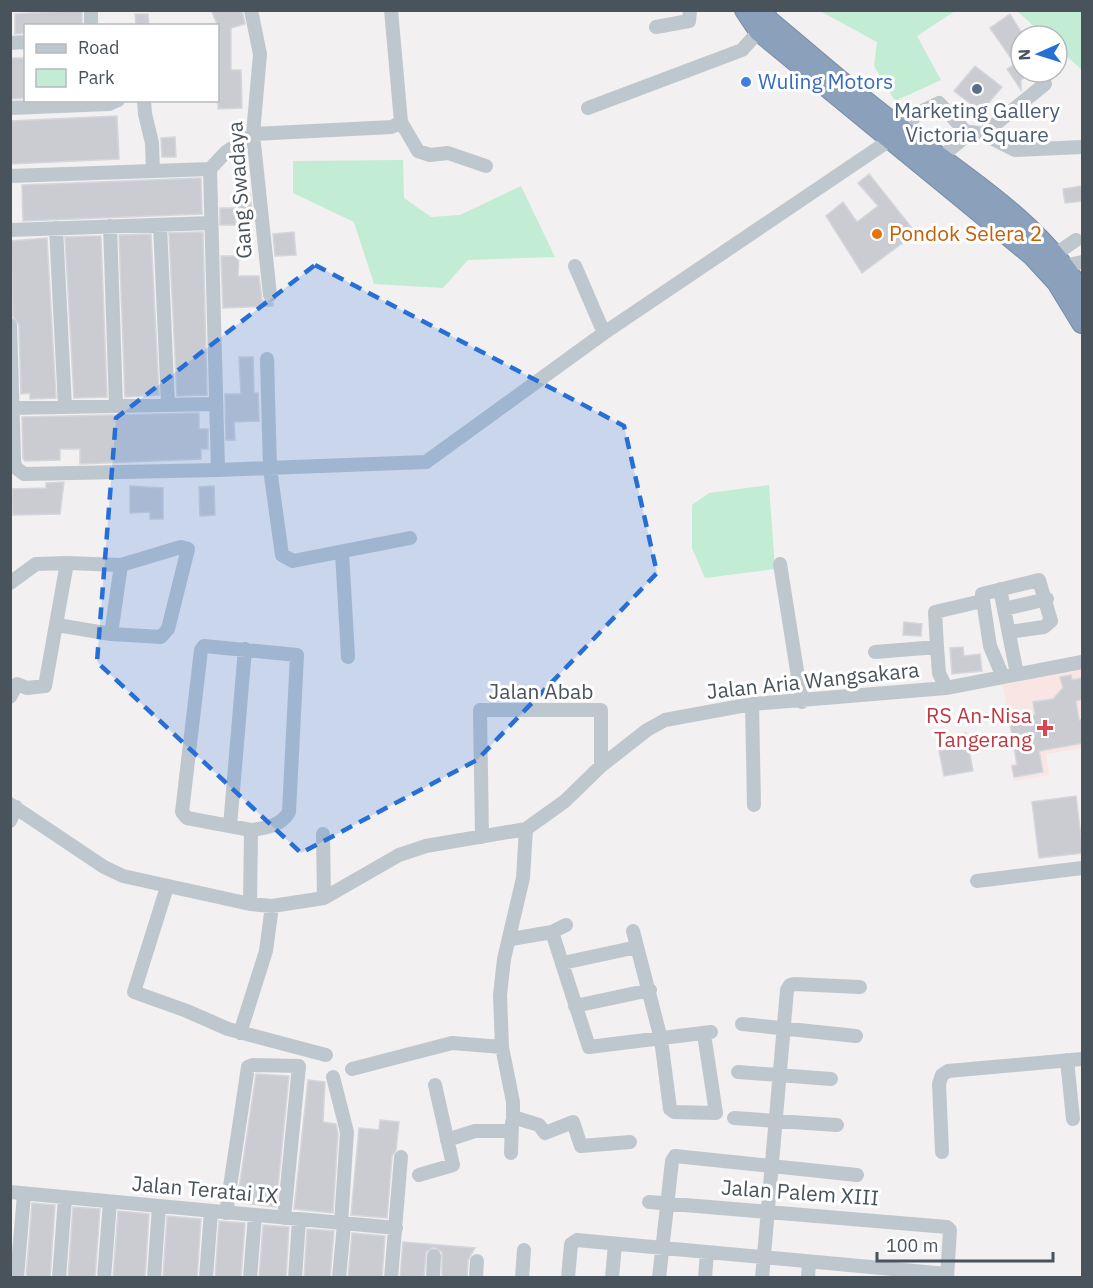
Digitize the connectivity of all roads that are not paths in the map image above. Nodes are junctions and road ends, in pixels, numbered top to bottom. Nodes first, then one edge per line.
1 (251, 10) edge
2 (391, 10) edge
3 (690, 10) edge
4 (745, 10) edge
5 (762, 10) edge
6 (656, 27) dead end
7 (759, 31) junction
8 (1045, 84) dead end
9 (114, 102) edge
10 (144, 102) edge
11 (10, 108) edge
12 (588, 108) dead end
13 (401, 122) junction
14 (253, 134) junction
15 (968, 134) junction
16 (983, 134) junction
17 (898, 137) junction
18 (1083, 147) edge
19 (928, 157) junction
20 (486, 166) dead end
21 (210, 168) junction
22 (153, 171) junction
23 (10, 176) edge
24 (211, 223) junction
25 (160, 225) junction
26 (110, 226) junction
27 (56, 228) junction
28 (10, 230) edge
29 (1076, 240) dead end
30 (1067, 261) edge
31 (575, 266) dead end
32 (1083, 294) edge
33 (270, 295) dead end
34 (1083, 323) edge
35 (10, 325) edge
36 (604, 333) junction
37 (267, 359) dead end
38 (216, 404) junction
39 (168, 405) junction
40 (116, 406) junction
41 (65, 407) junction
42 (12, 408) edge
43 (12, 423) edge
44 (270, 469) junction
45 (218, 470) junction
46 (410, 538) dead end
47 (342, 552) junction
48 (67, 563) junction
49 (780, 564) dead end
50 (121, 565) junction
51 (10, 583) edge
52 (1000, 589) junction
53 (1047, 599) junction
54 (982, 601) junction
55 (1004, 609) junction
56 (57, 625) junction
57 (1009, 632) junction
58 (111, 634) junction
59 (937, 647) junction
60 (245, 649) junction
61 (875, 652) dead end
62 (348, 657) dead end
63 (1083, 662) edge
64 (1010, 676) junction
65 (14, 682) edge
66 (946, 688) junction
67 (10, 697) edge
68 (802, 702) junction
69 (752, 704) junction
70 (601, 766) junction
71 (754, 805) dead end
72 (14, 806) edge
73 (10, 821) edge
74 (230, 826) junction
75 (526, 829) junction
76 (251, 830) junction
77 (323, 834) dead end
78 (482, 837) junction
79 (1083, 868) edge
80 (977, 881) dead end
81 (167, 887) junction
82 (324, 898) junction
83 (250, 904) junction
84 (272, 906) junction
85 (566, 925) dead end
86 (633, 931) dead end
87 (552, 932) junction
88 (511, 939) junction
89 (637, 947) junction
90 (563, 963) junction
91 (860, 987) dead end
92 (650, 990) junction
93 (575, 1006) junction
94 (742, 1024) dead end
95 (784, 1030) junction
96 (240, 1033) junction
97 (856, 1036) dead end
98 (661, 1039) junction
99 (502, 1047) junction
100 (327, 1055) dead end
101 (1083, 1059) edge
102 (1067, 1060) junction
103 (352, 1069) dead end
104 (738, 1072) dead end
105 (780, 1075) junction
106 (333, 1077) dead end
107 (831, 1079) dead end
108 (435, 1085) dead end
109 (734, 1118) dead end
110 (1073, 1119) dead end
111 (776, 1122) junction
112 (512, 1124) junction
113 (837, 1125) dead end
114 (447, 1140) junction
115 (630, 1142) dead end
116 (942, 1152) dead end
117 (511, 1153) dead end
118 (401, 1156) dead end
119 (773, 1165) junction
120 (857, 1174) dead end
121 (419, 1175) dead end
122 (17, 1193) edge
123 (65, 1198) junction
124 (110, 1202) junction
125 (649, 1202) dead end
126 (666, 1203) junction
127 (159, 1206) junction
128 (211, 1211) junction
129 (768, 1212) junction
130 (226, 1213) junction
131 (255, 1215) junction
132 (284, 1218) junction
133 (299, 1220) junction
134 (342, 1224) junction
135 (396, 1228) junction
136 (615, 1244) junction
137 (661, 1248) junction
138 (524, 1250) dead end
139 (707, 1252) junction
140 (434, 1256) dead end
141 (764, 1258) junction
142 (477, 1261) dead end
143 (809, 1262) junction
144 (854, 1272) edge
145 (900, 1274) edge
146 (947, 1276) edge
147 (17, 1278) edge
148 (59, 1278) edge
149 (104, 1278) edge
150 (153, 1278) edge
151 (206, 1278) edge
152 (250, 1278) edge
153 (295, 1278) edge
154 (339, 1278) edge
155 (391, 1278) edge
156 (433, 1278) edge
157 (476, 1278) edge
158 (522, 1278) edge
159 (568, 1278) edge
160 (612, 1278) edge
161 (658, 1278) edge
162 (705, 1278) edge
163 (762, 1278) edge
164 (808, 1278) edge

1 - 14 street, Gang Swadaya
2 - 13 street
3 - 6 street
4 - 7 highway
5 - 17 highway
7 - 12 street
7 - 17 highway
8 - 16 street
9 - 11 street
10 - 22 street
13 - 14 street
13 - 20 street
14 - 21 street
14 - 33 street, Gang Swadaya
15 - 16 street
15 - 17 street
15 - 19 street
16 - 18 street
17 - 19 highway
17 - 36 street
19 - 30 highway
19 - 34 highway
21 - 22 street
21 - 24 street
22 - 23 street
24 - 25 street
24 - 38 street
25 - 26 street
25 - 39 street
26 - 27 street
26 - 40 street
27 - 28 street
27 - 41 street
29 - 30 street
30 - 32 highway
31 - 36 street
35 - 42 street
36 - 44 street
37 - 44 street
38 - 39 street
38 - 45 street
39 - 40 street
40 - 41 street
41 - 42 street
42 - 43 street
43 - 45 street
44 - 45 street
44 - 47 street
46 - 47 street
47 - 62 street
48 - 50 street
48 - 51 street
48 - 56 street
49 - 68 street
50 - 58 street
50 - 58 street
52 - 53 street
52 - 54 street
52 - 55 street
53 - 55 street
53 - 57 street
54 - 59 street
54 - 64 street
55 - 57 street
56 - 58 street
56 - 65 street
57 - 64 street
59 - 61 street
59 - 66 street
60 - 74 street
60 - 74 street
60 - 76 street
63 - 64 street, Jalan Aria Wangsakara
64 - 66 street, Jalan Aria Wangsakara
65 - 67 street
66 - 68 street, Jalan Aria Wangsakara
68 - 69 street, Jalan Aria Wangsakara
69 - 70 street, Jalan Aria Wangsakara
69 - 71 street
70 - 75 street, Jalan Aria Wangsakara
70 - 78 street, Jalan Abab
72 - 73 street
72 - 81 street, Jalan Aria Wangsakara
74 - 76 street
75 - 78 street, Jalan Aria Wangsakara
75 - 88 street
76 - 83 street
77 - 82 street
78 - 82 street, Jalan Aria Wangsakara
79 - 80 street
81 - 83 street, Jalan Aria Wangsakara
81 - 96 street
82 - 84 street, Jalan Aria Wangsakara
83 - 84 street, Jalan Aria Wangsakara
84 - 96 street
85 - 87 street
86 - 89 street
87 - 88 street
87 - 90 street
88 - 99 street
89 - 90 street
89 - 92 street
90 - 93 street
91 - 95 street
92 - 93 street
92 - 98 street
93 - 98 street
94 - 95 street
95 - 97 street
95 - 105 street
96 - 100 street
98 - 98 street
99 - 103 street
99 - 112 street
101 - 102 street
102 - 110 street
102 - 116 street
104 - 105 street
105 - 107 street
105 - 111 street
106 - 134 street
108 - 114 street
109 - 111 street
111 - 113 street
111 - 119 street
112 - 114 street
112 - 115 street
112 - 117 street
114 - 121 street
118 - 135 street
119 - 120 street
119 - 126 street
119 - 129 street
122 - 123 street, Jalan Teratai IX
122 - 147 street
123 - 124 street, Jalan Teratai IX
123 - 148 street
124 - 127 street, Jalan Teratai IX
124 - 149 street
125 - 126 street, Jalan Palem XIII
126 - 129 street, Jalan Palem XIII
126 - 137 street
127 - 128 street, Jalan Teratai IX
127 - 150 street
128 - 130 street, Jalan Teratai IX
128 - 151 street
129 - 141 street
129 - 146 street, Jalan Palem XIII
130 - 131 street, Jalan Teratai IX
130 - 132 street
131 - 132 street, Jalan Teratai IX
131 - 152 street
132 - 133 street, Jalan Teratai IX
133 - 134 street, Jalan Teratai IX
133 - 153 street
134 - 135 street, Jalan Teratai IX
134 - 154 street
135 - 155 street
136 - 137 street
136 - 159 street
136 - 160 street
137 - 139 street
137 - 161 street
138 - 158 street
139 - 141 street
139 - 162 street
140 - 156 street
141 - 143 street
141 - 163 street
142 - 157 street
143 - 144 street
143 - 164 street
144 - 145 street
145 - 146 street

